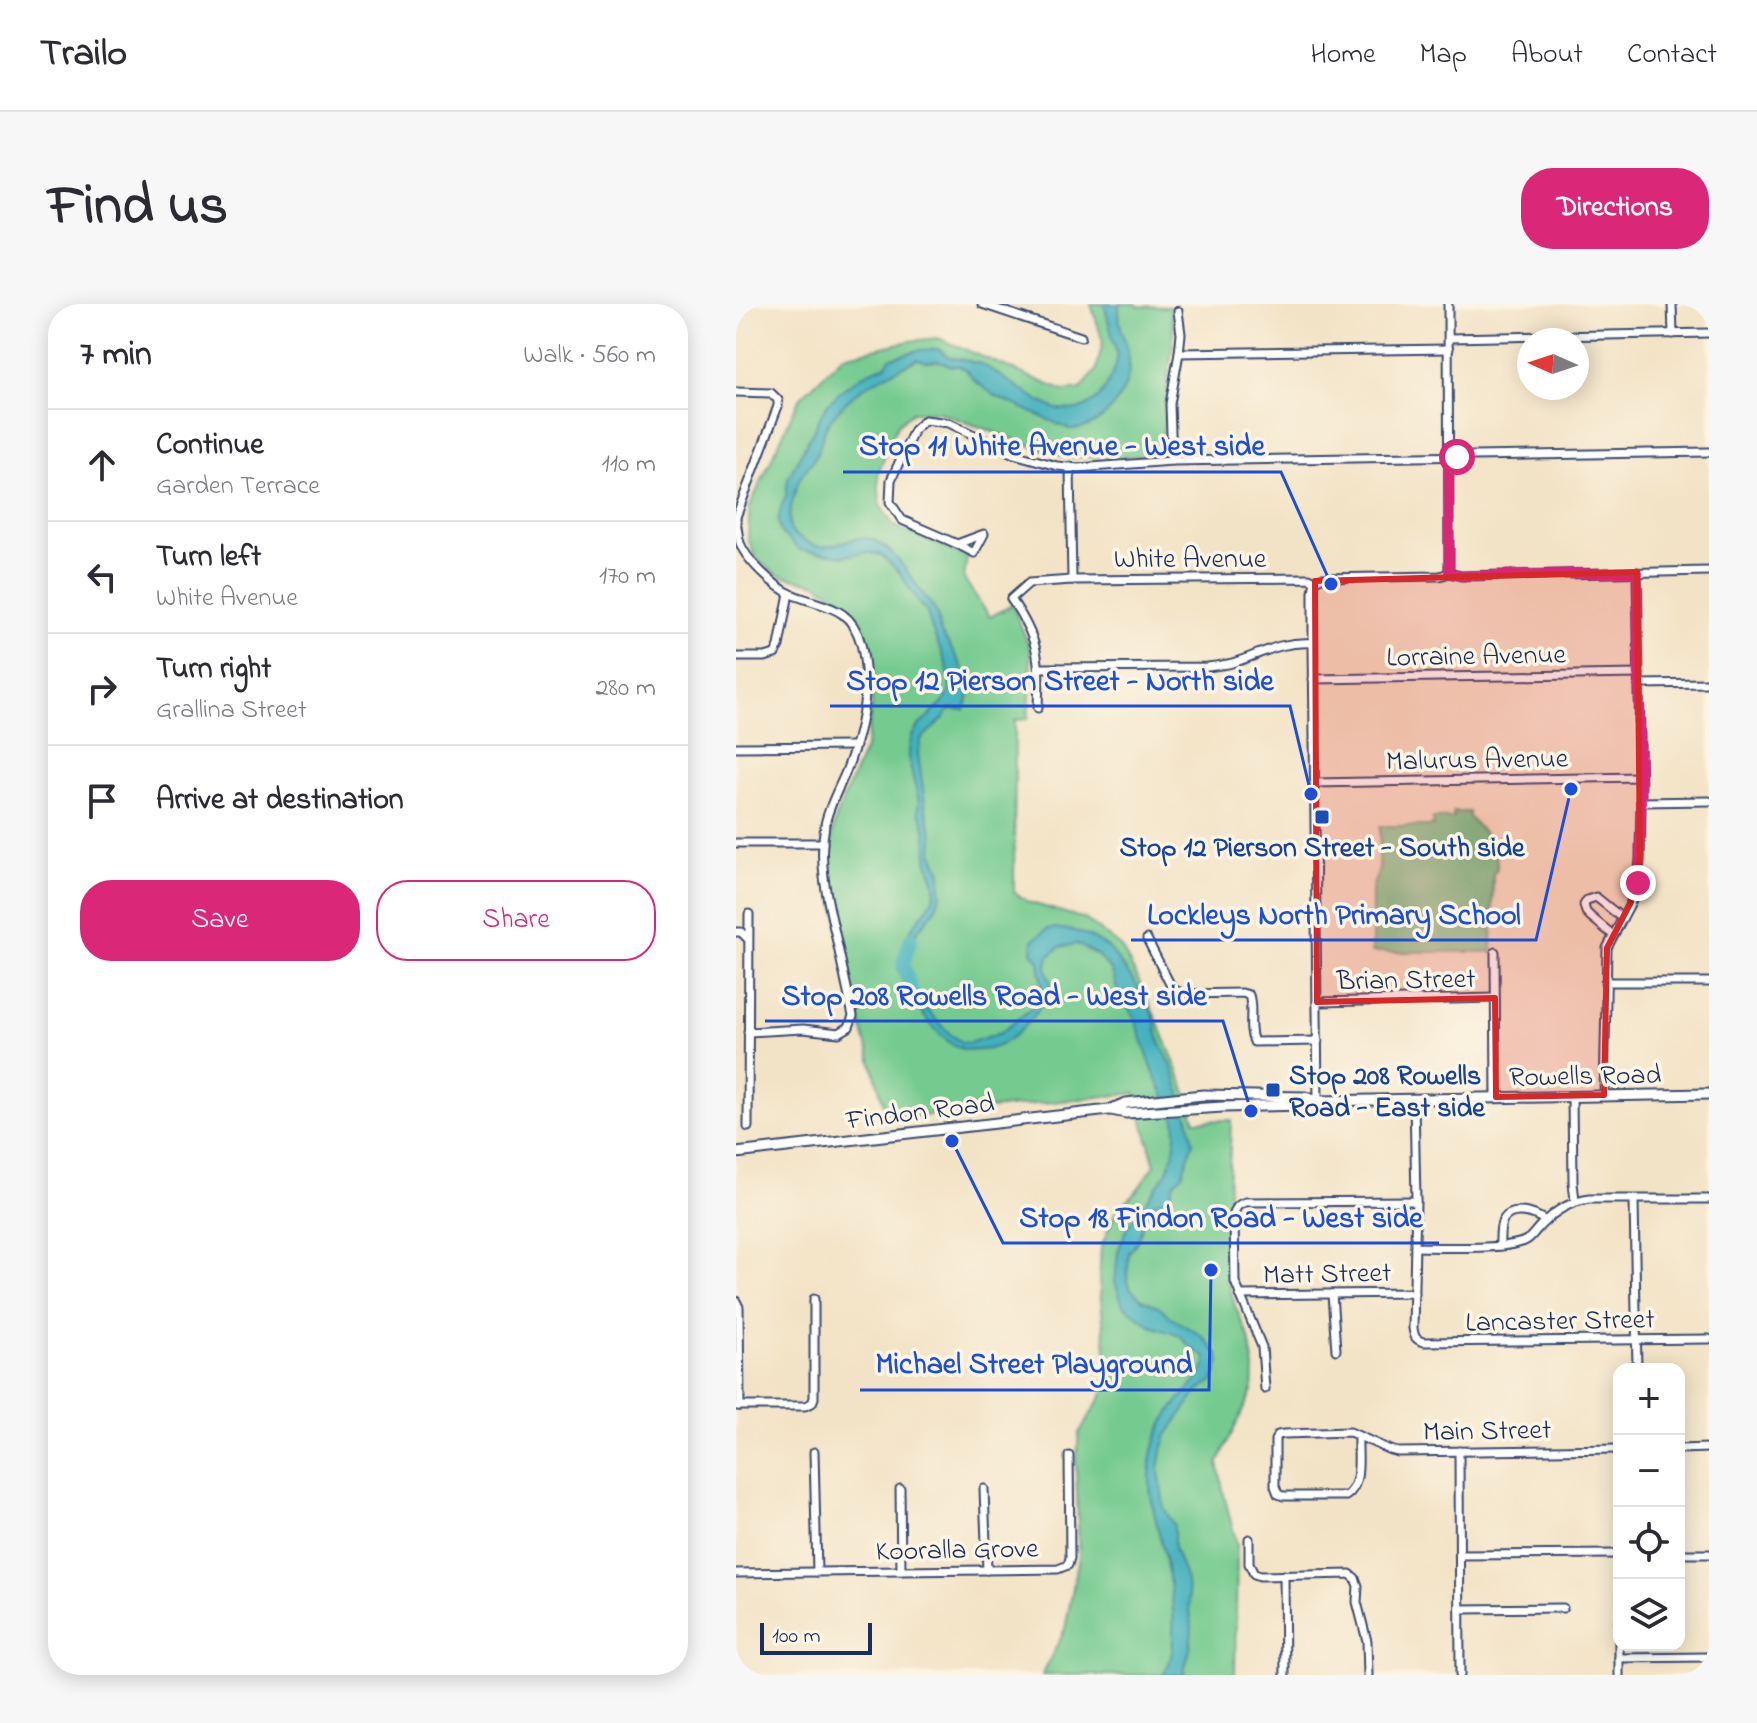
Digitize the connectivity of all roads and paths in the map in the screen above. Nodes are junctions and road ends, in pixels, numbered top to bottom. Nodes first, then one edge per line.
1 (982, 304) edge
2 (1448, 304) edge
3 (1672, 304) edge
4 (1000, 307) edge
5 (1178, 311) dead end
6 (1709, 333) edge
7 (1673, 334) junction
8 (1081, 337) dead end
9 (1449, 338) junction
10 (1449, 349) junction
11 (1179, 353) junction
12 (736, 392) edge
13 (1709, 452) edge
14 (1449, 457) junction
15 (1172, 461) junction
16 (1070, 467) junction
17 (736, 518) edge
18 (957, 544) dead end
19 (1709, 571) edge
20 (1637, 572) junction
21 (1449, 573) junction
22 (1072, 580) junction
23 (1315, 581) junction
24 (789, 593) junction
25 (1313, 643) junction
26 (736, 657) edge
27 (1040, 668) junction
28 (1639, 674) junction
29 (1313, 679) junction
30 (1709, 683) edge
31 (1639, 684) junction
32 (1038, 708) dead end
33 (856, 746) junction
34 (736, 747) edge
35 (1640, 777) junction
36 (1314, 783) junction
37 (1709, 801) edge
38 (1641, 802) junction
39 (736, 843) edge
40 (823, 843) junction
41 (749, 914) dead end
42 (1622, 918) junction
43 (736, 932) edge
44 (1613, 935) junction
45 (747, 938) junction
46 (1147, 939) dead end
47 (1495, 952) dead end
48 (1605, 982) junction
49 (1709, 982) edge
50 (1495, 998) junction
51 (1317, 1002) junction
52 (748, 1032) junction
53 (1318, 1041) junction
54 (1709, 1094) edge
55 (1203, 1095) joint
56 (1604, 1095) junction
57 (1572, 1096) junction
58 (1496, 1097) junction
59 (1414, 1099) junction
60 (1318, 1101) junction
61 (1145, 1107) junction
62 (1204, 1108) joint
63 (748, 1127) dead end
64 (736, 1153) edge
65 (1709, 1199) edge
66 (1634, 1200) junction
67 (1416, 1201) junction
68 (1575, 1201) junction
69 (1545, 1221) junction
70 (1500, 1246) junction
71 (1415, 1247) junction
72 (1414, 1293) junction
73 (1332, 1294) junction
74 (1240, 1295) junction
75 (814, 1299) dead end
76 (736, 1301) edge
77 (738, 1313) edge
78 (1709, 1339) edge
79 (1637, 1340) junction
80 (1336, 1350) dead end
81 (1637, 1363) edge
82 (1265, 1389) dead end
83 (738, 1406) edge
84 (1358, 1436) junction
85 (1709, 1448) edge
86 (1613, 1449) edge
87 (1685, 1449) edge
88 (1459, 1451) junction
89 (814, 1452) dead end
90 (1069, 1456) dead end
91 (900, 1489) dead end
92 (984, 1489) dead end
93 (1249, 1539) dead end
94 (1613, 1554) edge
95 (1685, 1554) edge
96 (1709, 1554) edge
97 (1460, 1555) junction
98 (987, 1570) junction
99 (901, 1571) junction
100 (817, 1572) junction
101 (736, 1573) edge
102 (1284, 1575) junction
103 (1563, 1608) dead end
104 (1460, 1609) junction
105 (1619, 1651) edge
106 (1709, 1657) edge
107 (1619, 1658) junction
108 (1285, 1675) edge
109 (1368, 1675) edge
110 (1460, 1675) edge
111 (1619, 1675) edge

1 - 4 street
2 - 9 street
3 - 7 street
4 - 8 street
5 - 11 street
6 - 7 street
7 - 9 street
9 - 10 street
10 - 11 street
10 - 14 street
11 - 15 street
12 - 17 street
13 - 14 street
14 - 15 street
14 - 21 street
15 - 16 street
16 - 18 street
16 - 22 street
17 - 24 street
19 - 20 street, White Avenue
20 - 21 street, White Avenue
20 - 28 street
21 - 23 street, White Avenue
22 - 23 street, White Avenue
22 - 27 street, White Avenue
23 - 25 street
24 - 26 street
24 - 33 street
25 - 27 street
25 - 29 street
27 - 32 street
28 - 29 street, Lorraine Avenue
28 - 31 street
29 - 36 street
30 - 31 street
31 - 35 street
33 - 34 street
33 - 40 street
35 - 36 street, Malurus Avenue
35 - 38 street
36 - 51 street
37 - 38 street
38 - 42 street
39 - 40 street
40 - 52 street
41 - 45 street
42 - 44 street
42 - 44 street
43 - 45 street
44 - 48 street
45 - 52 street
46 - 53 street
47 - 50 street, Brian Street
48 - 49 street
48 - 56 street
50 - 51 street, Brian Street
50 - 58 street, Brian Street
51 - 53 street
52 - 63 street
53 - 60 street
54 - 56 main road, Rowells Road
55 - 60 main road, Rowells Road
55 - 61 main road, Findon Road
56 - 57 main road, Rowells Road
57 - 58 main road, Rowells Road
57 - 68 street
58 - 59 main road, Rowells Road
59 - 60 main road, Rowells Road
59 - 67 street
60 - 62 main road, Rowells Road
61 - 62 main road, Findon Road
61 - 64 main road, Findon Road
65 - 66 street
66 - 68 street
66 - 79 street
67 - 71 street
67 - 74 street
68 - 69 street
69 - 70 street
69 - 70 street
70 - 71 street
71 - 72 street
72 - 73 street, Matt Street
72 - 79 street, Lancaster Street
73 - 74 street, Matt Street
73 - 80 street
74 - 82 street
75 - 83 street
76 - 77 street
77 - 83 street
78 - 79 street, Lancaster Street
79 - 81 street
84 - 84 street, Main Street
84 - 88 street, Main Street
85 - 87 street
86 - 88 street, Main Street
88 - 97 street
89 - 100 street
90 - 98 street, Kooralla Grove
91 - 99 street
92 - 98 street
93 - 102 street
94 - 97 street
95 - 96 street
97 - 104 street
98 - 99 street, Kooralla Grove
99 - 100 street, Kooralla Grove
100 - 101 street, Kooralla Grove
102 - 108 street
102 - 109 street
103 - 104 street
104 - 110 street
105 - 107 street
106 - 107 street
107 - 111 street

